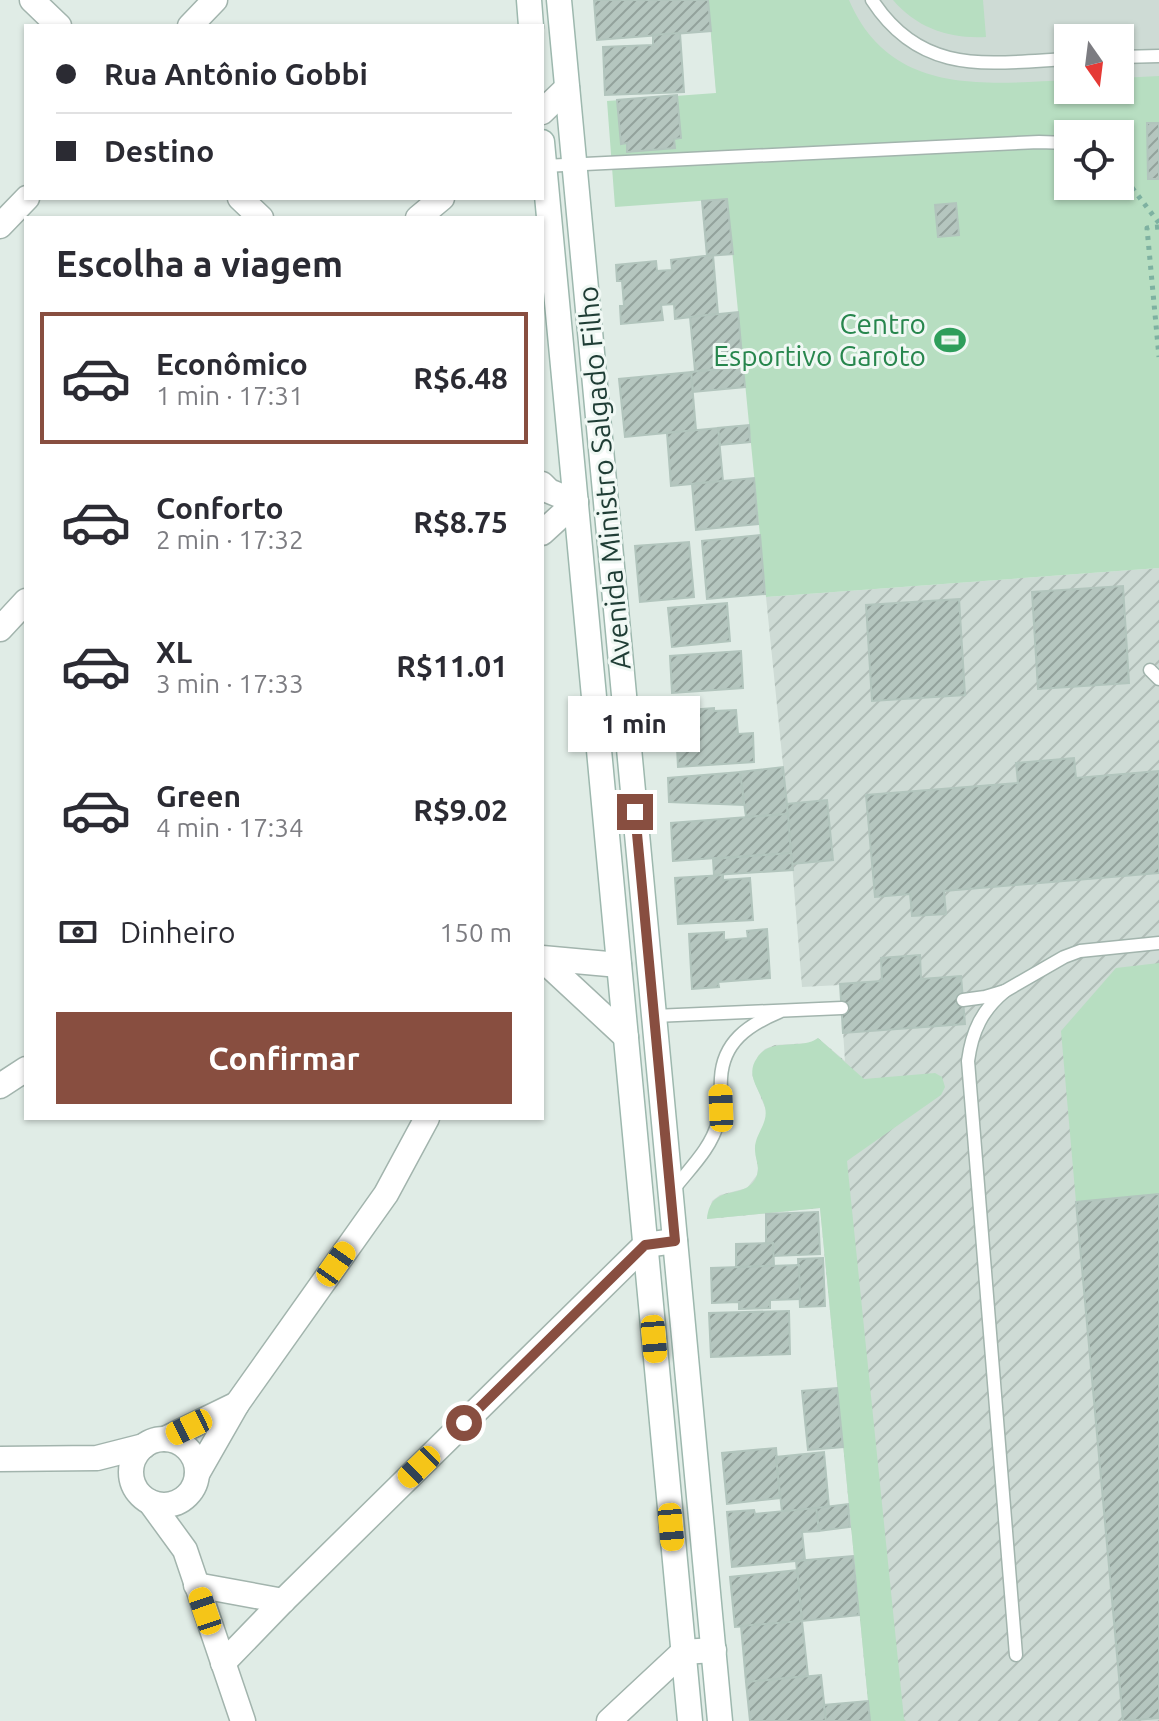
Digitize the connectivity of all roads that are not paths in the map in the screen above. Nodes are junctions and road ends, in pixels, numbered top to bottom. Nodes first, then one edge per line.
1 (32, 0) edge
2 (215, 0) edge
3 (529, 0) edge
4 (559, 0) edge
5 (872, 0) edge
6 (57, 24) edge
7 (192, 24) edge
8 (531, 24) edge
9 (1159, 56) edge
10 (1134, 57) edge
11 (1054, 60) edge
12 (567, 88) junction
13 (544, 110) edge
14 (1054, 143) edge
15 (575, 164) junction
16 (544, 166) joint
17 (25, 200) edge
18 (242, 200) edge
19 (440, 200) edge
20 (259, 216) edge
21 (420, 216) edge
22 (0, 226) edge
23 (544, 486) edge
24 (576, 502) junction
25 (606, 502) junction
26 (544, 531) edge
27 (24, 603) edge
28 (0, 629) edge
29 (1159, 943) edge
30 (544, 958) edge
31 (544, 960) edge
32 (649, 961) junction
33 (619, 965) junction
34 (1005, 991) junction
35 (963, 1000) dead end
36 (842, 1008) dead end
37 (779, 1012) junction
38 (655, 1025) junction
39 (626, 1037) junction
40 (24, 1070) edge
41 (0, 1086) edge
42 (426, 1120) edge
43 (671, 1193) junction
44 (675, 1241) junction
45 (645, 1245) junction
46 (237, 1404) junction
47 (155, 1442) junction
48 (97, 1458) junction
49 (0, 1459) edge
50 (193, 1483) junction
51 (142, 1494) junction
52 (185, 1550) junction
53 (196, 1585) junction
54 (283, 1601) junction
55 (714, 1650) junction
56 (683, 1652) junction
57 (1016, 1655) dead end
58 (223, 1663) junction
59 (243, 1721) edge
60 (609, 1721) edge
61 (690, 1721) edge
62 (720, 1721) edge

1 - 6 main road
2 - 7 main road
3 - 8 main road
4 - 12 main road, Avenida Ministro Salgado Filho
5 - 11 lane
9 - 10 lane
12 - 13 main road
12 - 15 main road, Avenida Ministro Salgado Filho
14 - 15 lane
15 - 16 lane
15 - 25 main road, Avenida Ministro Salgado Filho
16 - 24 main road, Avenida Ministro Salgado Filho
17 - 22 main road
18 - 20 main road
19 - 21 main road
23 - 24 main road
24 - 25 main road
24 - 26 main road
24 - 33 main road, Avenida Ministro Salgado Filho
25 - 32 main road, Avenida Ministro Salgado Filho
27 - 28 main road
29 - 34 lane
30 - 33 main road
31 - 39 main road
32 - 33 main road
32 - 38 main road, Avenida Ministro Salgado Filho
33 - 39 main road, Avenida Ministro Salgado Filho
34 - 35 lane
34 - 57 lane
36 - 37 lane
37 - 38 lane
37 - 43 lane
38 - 39 main road
38 - 43 main road, Avenida Ministro Salgado Filho
39 - 45 main road, Avenida Ministro Salgado Filho
40 - 41 main road
42 - 46 main road
43 - 44 main road, Avenida Ministro Salgado Filho
44 - 45 main road
44 - 55 main road, Avenida Ministro Salgado Filho
45 - 54 main road
45 - 56 main road, Avenida Ministro Salgado Filho
46 - 47 main road
46 - 50 main road
47 - 48 main road
47 - 50 main road
47 - 51 main road
48 - 49 main road
48 - 51 main road
50 - 51 main road
50 - 52 main road
51 - 52 main road
52 - 53 main road
53 - 54 main road
53 - 58 main road
54 - 58 main road
55 - 56 main road
55 - 62 main road, Avenida Ministro Salgado Filho
56 - 60 main road
56 - 61 main road, Avenida Ministro Salgado Filho
58 - 59 main road

